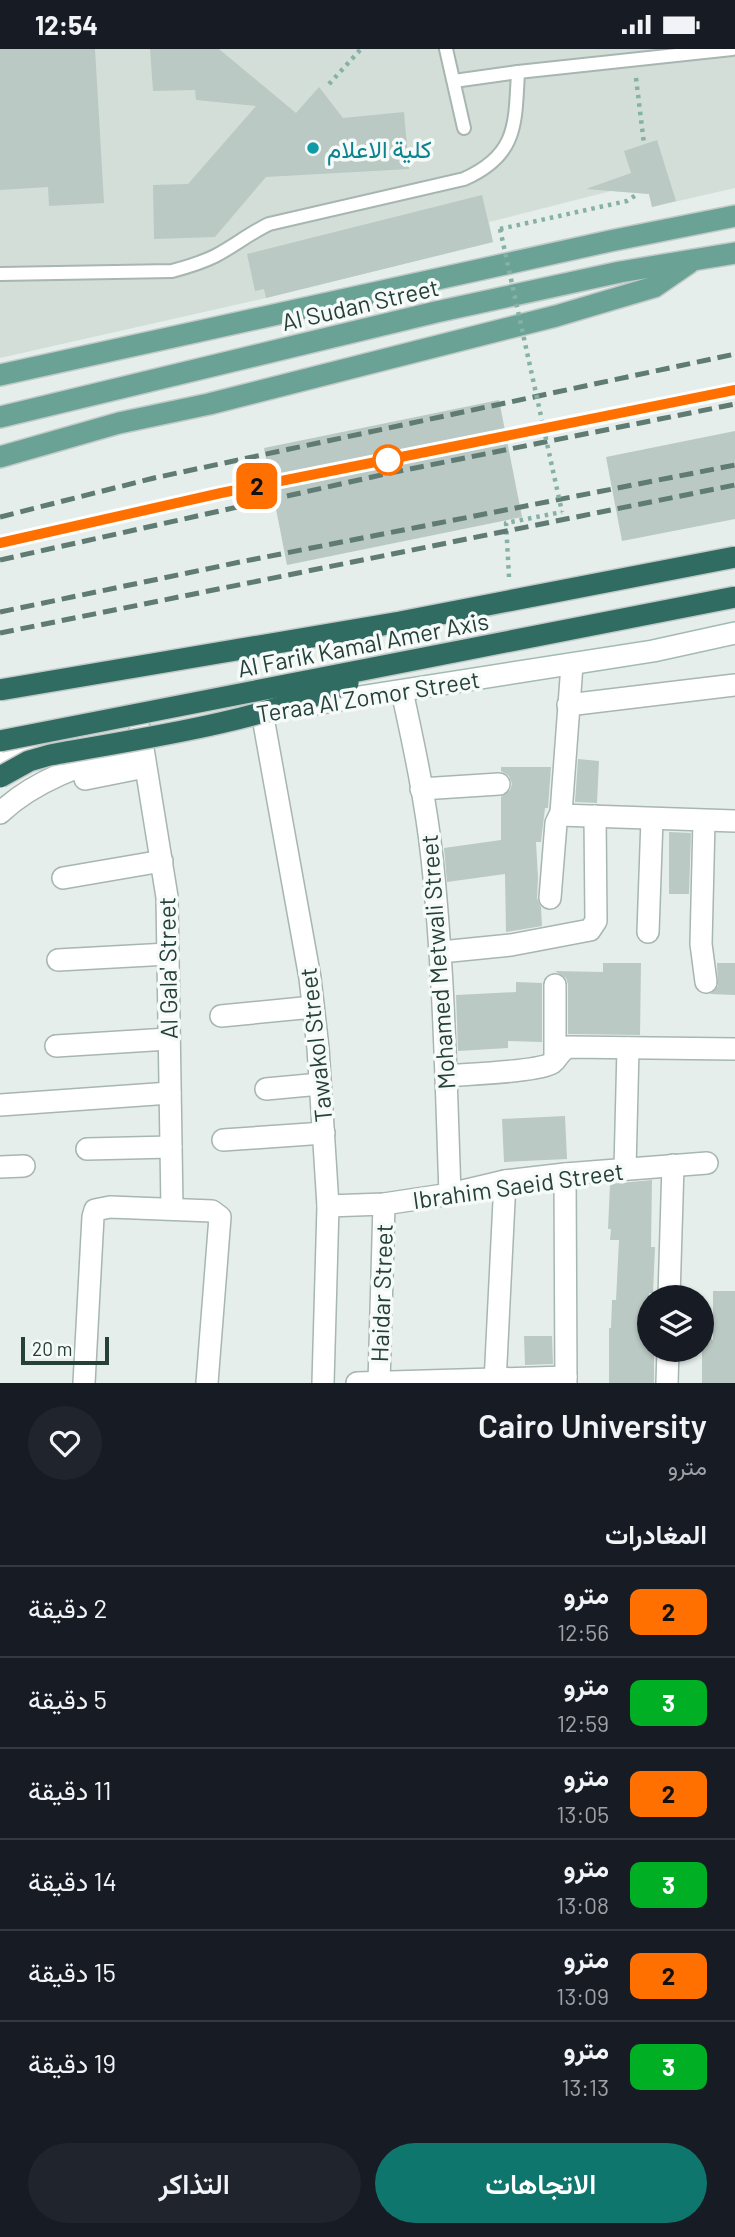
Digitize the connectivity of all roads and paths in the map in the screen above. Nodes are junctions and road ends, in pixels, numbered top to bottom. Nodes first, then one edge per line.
1 (361, 49) edge
2 (446, 49) edge
3 (732, 49) edge
4 (634, 59) junction
5 (518, 72) junction
6 (454, 81) junction
7 (329, 84) dead end
8 (464, 128) dead end
9 (644, 144) dead end
10 (639, 193) dead end
11 (735, 216) edge
12 (735, 253) edge
13 (696, 258) junction
14 (0, 274) edge
15 (0, 375) edge
16 (0, 417) edge
17 (0, 457) edge
18 (506, 523) dead end
19 (735, 557) edge
20 (735, 597) edge
21 (735, 633) edge
22 (572, 665) junction
23 (386, 667) junction
24 (735, 685) edge
25 (0, 689) edge
26 (402, 691) junction
27 (568, 705) junction
28 (262, 712) junction
29 (141, 738) junction
30 (0, 741) edge
31 (0, 757) edge
32 (145, 767) junction
33 (0, 777) edge
34 (85, 779) dead end
35 (499, 784) dead end
36 (421, 789) junction
37 (0, 813) edge
38 (560, 815) junction
39 (594, 817) junction
40 (652, 819) junction
41 (704, 821) junction
42 (735, 821) edge
43 (162, 861) junction
44 (64, 878) dead end
45 (550, 898) dead end
46 (649, 932) dead end
47 (441, 952) junction
48 (168, 954) junction
49 (58, 960) dead end
50 (706, 982) dead end
51 (555, 985) dead end
52 (313, 1007) junction
53 (221, 1016) dead end
54 (169, 1039) junction
55 (56, 1046) dead end
56 (628, 1048) junction
57 (735, 1049) edge
58 (552, 1062) junction
59 (446, 1076) junction
60 (320, 1084) junction
61 (266, 1089) dead end
62 (170, 1093) junction
63 (0, 1105) edge
64 (324, 1133) junction
65 (223, 1140) dead end
66 (171, 1147) junction
67 (87, 1149) dead end
68 (708, 1163) dead end
69 (673, 1165) junction
70 (24, 1166) dead end
71 (0, 1167) edge
72 (625, 1169) junction
73 (565, 1174) junction
74 (505, 1181) junction
75 (450, 1193) junction
76 (384, 1204) junction
77 (328, 1206) junction
78 (172, 1208) junction
79 (669, 1285) edge
80 (668, 1362) edge
81 (566, 1380) edge
82 (495, 1381) edge
83 (84, 1383) edge
84 (206, 1383) edge
85 (323, 1383) edge
86 (357, 1383) edge
87 (379, 1383) edge
88 (667, 1383) edge

1 - 7 path
2 - 6 lane
3 - 4 lane
4 - 5 lane
4 - 9 path
5 - 6 lane
5 - 14 lane
6 - 8 lane
10 - 18 path, bridge
11 - 15 main road, Al Sudan Street
12 - 13 main road, Al Sudan Street
13 - 16 main road, Al Sudan Street
13 - 17 main road
19 - 25 highway, Al Farik Kamal Amer Axis, bridge
20 - 23 highway, Al Farik Kamal Amer Axis, bridge
21 - 22 street, Teraa Al Zomor Street
22 - 26 street, Teraa Al Zomor Street
22 - 27 street
23 - 30 highway, Al Farik Kamal Amer Axis, bridge
23 - 33 highway, bridge
24 - 27 street
26 - 28 street, Teraa Al Zomor Street
26 - 36 street, Mohamed Metwali Street
27 - 38 street
28 - 29 street, Teraa Al Zomor Street
28 - 52 street, Tawakol Street
29 - 31 street, Teraa Al Zomor Street
29 - 32 street, Al Gala' Street
29 - 37 street
32 - 34 street
32 - 43 street, Al Gala' Street
35 - 36 street
36 - 47 street, Mohamed Metwali Street
38 - 39 street
38 - 45 street
39 - 40 street
39 - 47 street
40 - 41 street
40 - 46 street
41 - 42 street
41 - 50 street
43 - 44 street
43 - 48 street, Al Gala' Street
47 - 59 street, Mohamed Metwali Street
48 - 49 street
48 - 54 street, Al Gala' Street
51 - 58 street
52 - 53 street
52 - 60 street, Tawakol Street
54 - 55 street
54 - 62 street, Al Gala' Street
56 - 57 street
56 - 58 street
56 - 72 street
58 - 59 street
59 - 75 street, Mohamed Metwali Street
60 - 61 street
60 - 64 street, Tawakol Street
62 - 63 street
62 - 66 street, Al Gala' Street
64 - 65 street
64 - 77 street, Tawakol Street
66 - 67 street
66 - 78 street, Al Gala' Street
68 - 69 street, Ibrahim Saeid Street
69 - 72 street, Ibrahim Saeid Street
69 - 79 street
70 - 71 street
72 - 73 street, Ibrahim Saeid Street
73 - 74 street, Ibrahim Saeid Street
73 - 81 street
74 - 75 street, Ibrahim Saeid Street
74 - 82 street
75 - 76 street, Ibrahim Saeid Street
76 - 77 street, Ibrahim Saeid Street
76 - 87 street, Haidar Street
77 - 85 street, Tawakol Street
78 - 83 street
78 - 84 street
80 - 88 street
81 - 82 street
82 - 87 street
86 - 87 street

